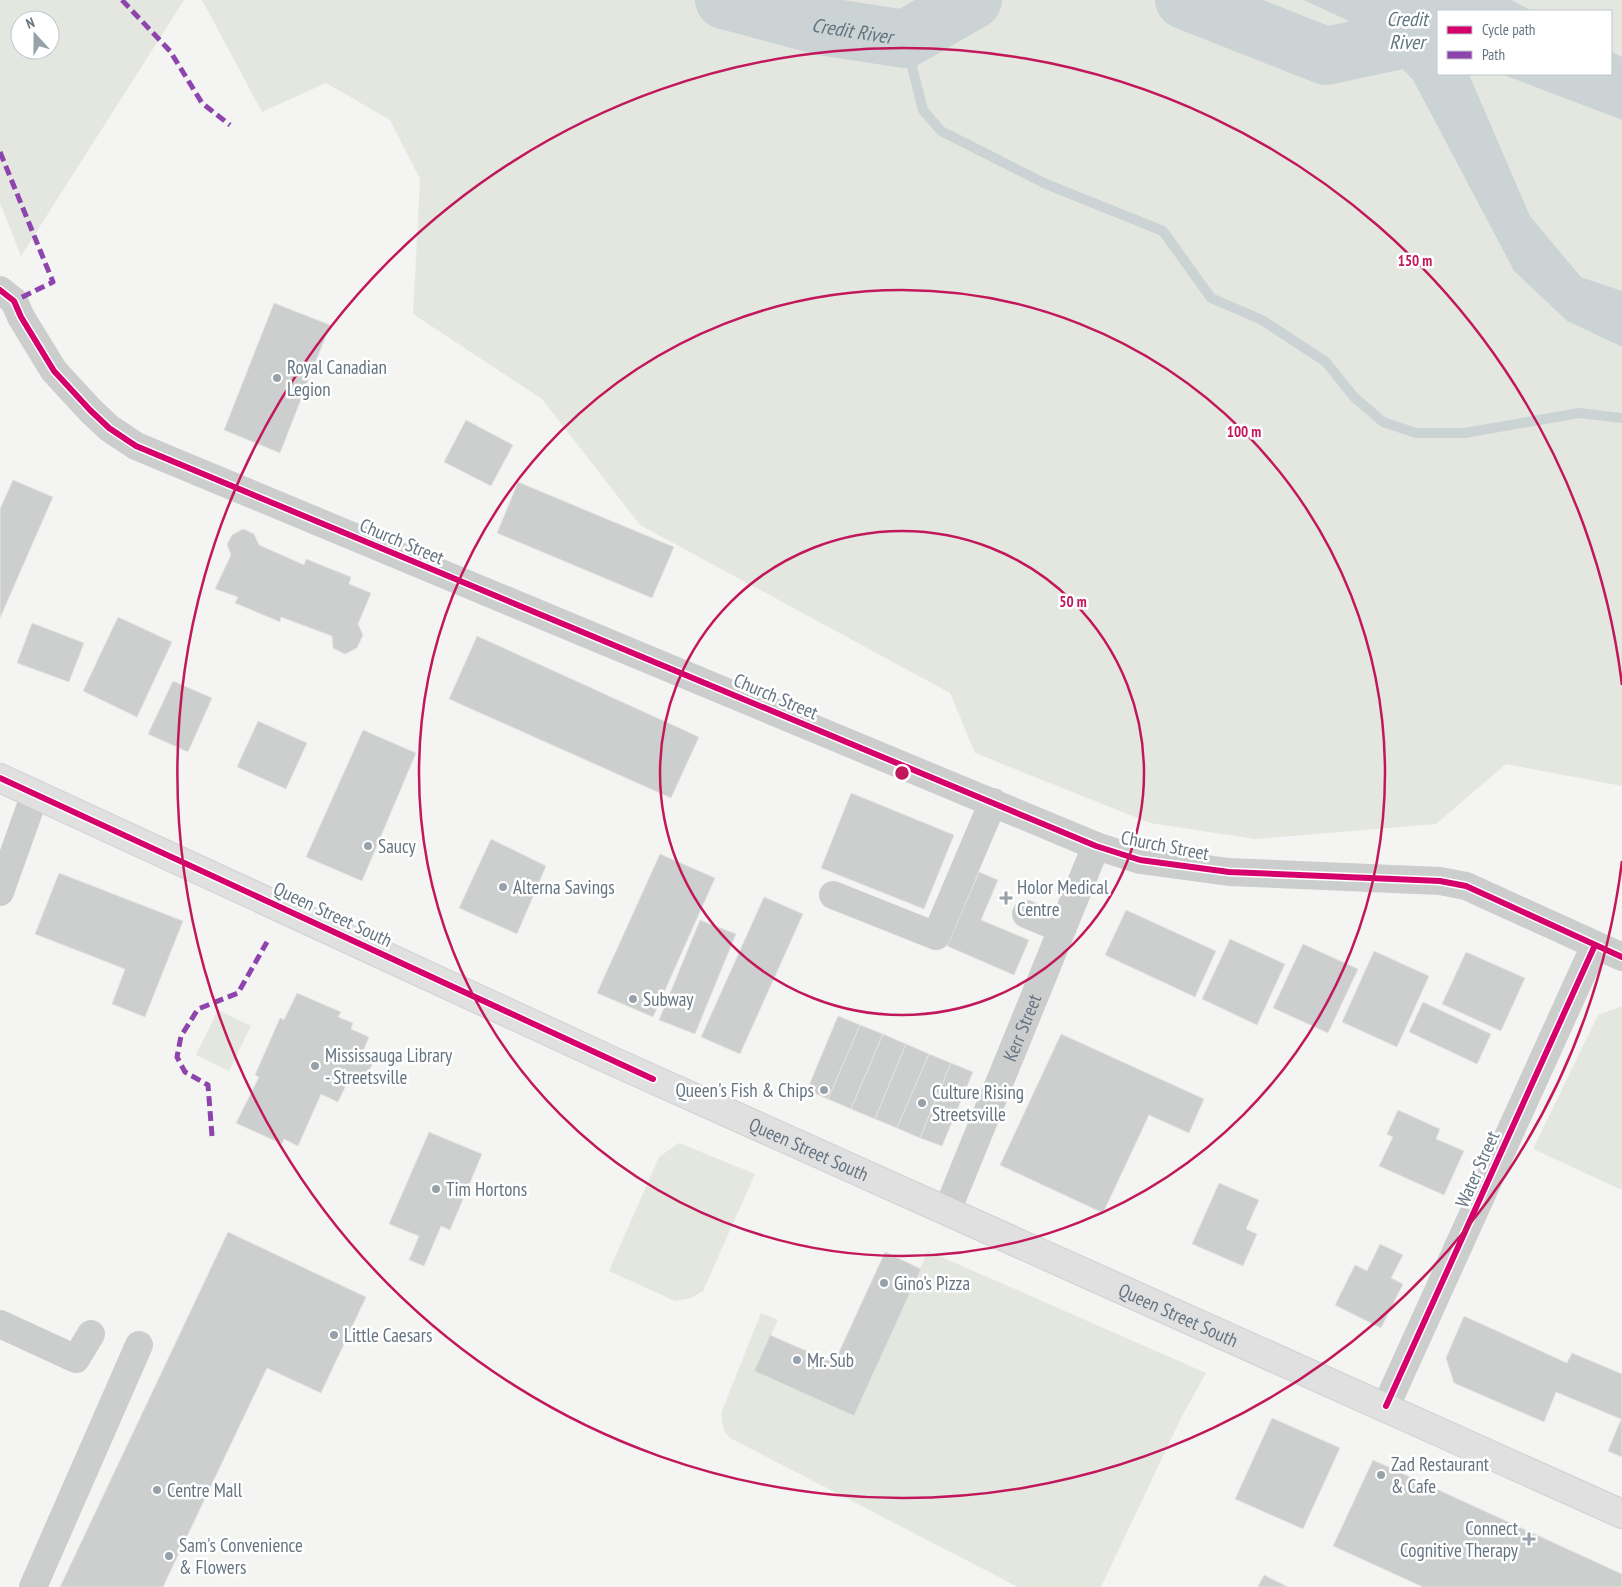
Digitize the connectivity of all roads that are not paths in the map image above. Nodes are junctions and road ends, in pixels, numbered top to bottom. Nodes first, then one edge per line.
1 (0, 290) edge
2 (0, 778) edge
3 (35, 794) junction
4 (993, 802) junction
5 (1096, 846) junction
6 (0, 892) edge
7 (832, 895) dead end
8 (1026, 914) dead end
9 (1062, 929) junction
10 (1595, 945) junction
11 (1622, 957) edge
12 (947, 1211) junction
13 (0, 1324) edge
14 (91, 1334) dead end
15 (139, 1345) dead end
16 (1386, 1406) junction
17 (1622, 1514) edge
18 (33, 1587) edge

1 - 4 street, Church Street
2 - 3 main road, Queen Street South
3 - 6 street
3 - 12 main road, Queen Street South
4 - 5 street, Church Street
4 - 7 street
5 - 9 street, Kerr Street
5 - 10 street, Church Street
8 - 9 street
9 - 12 street, Kerr Street
10 - 11 street, Church Street
10 - 16 street, Water Street
12 - 16 main road, Queen Street South
13 - 14 street
15 - 18 street
16 - 17 main road, Queen Street South

